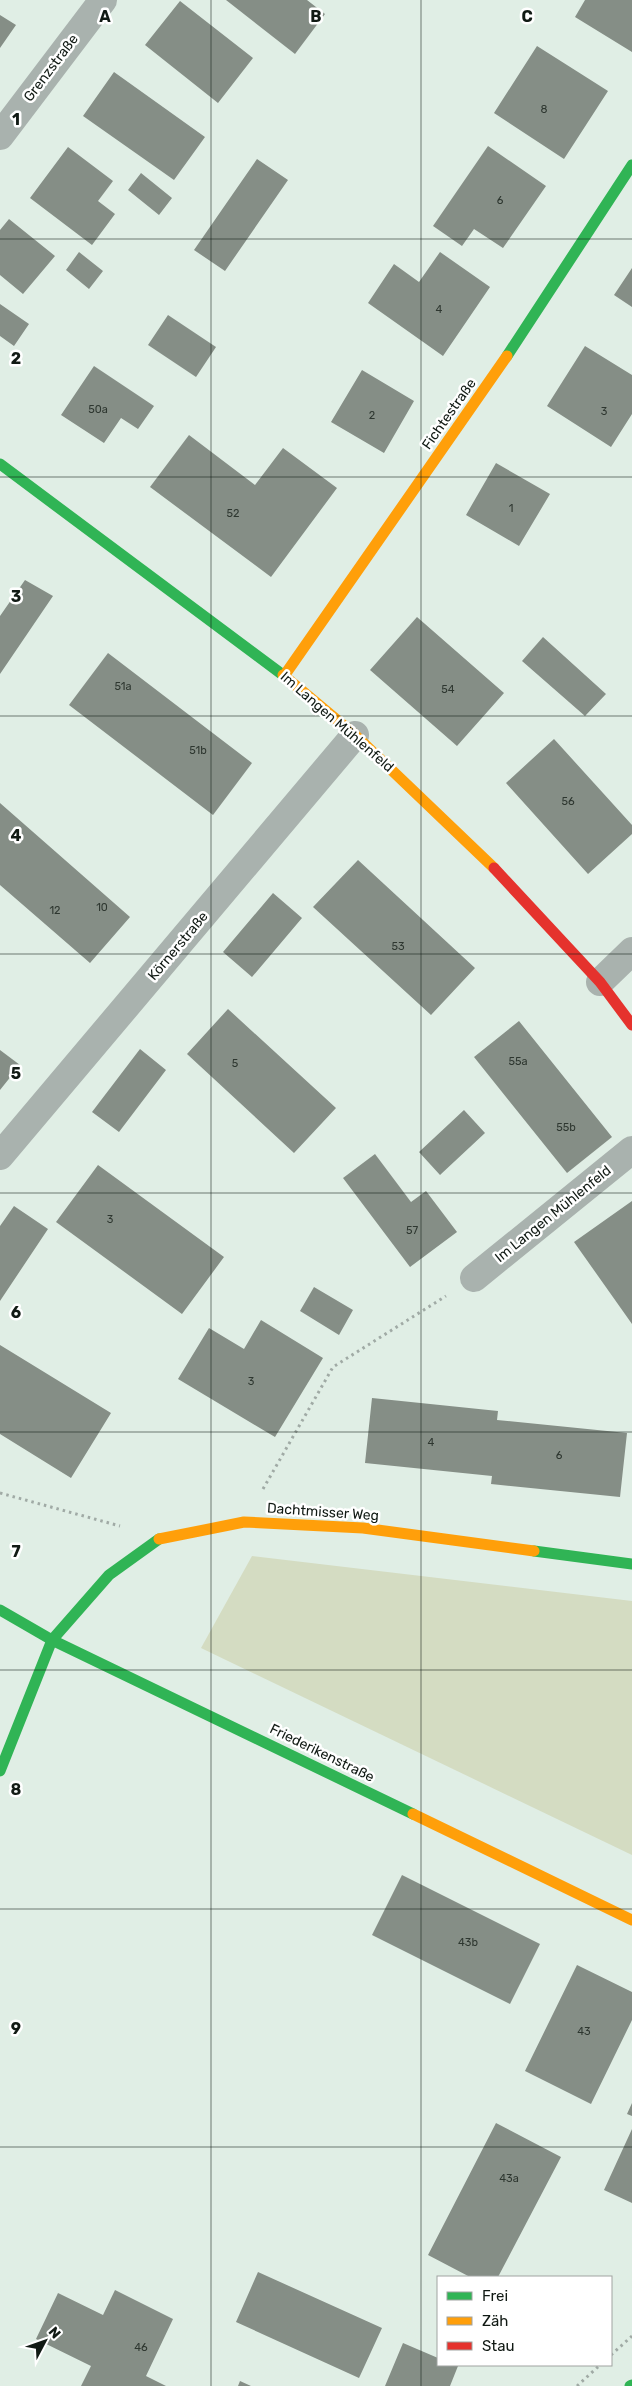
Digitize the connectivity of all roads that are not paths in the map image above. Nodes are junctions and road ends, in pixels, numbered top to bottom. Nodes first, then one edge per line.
1 (102, 0) edge
2 (0, 136) edge
3 (632, 165) edge
4 (0, 464) edge
5 (284, 676) junction
6 (355, 736) junction
7 (632, 951) edge
8 (600, 982) junction
9 (632, 1025) edge
10 (632, 1150) edge
11 (0, 1156) edge
12 (474, 1278) road end
13 (632, 1564) edge
14 (0, 1610) edge
15 (52, 1640) junction
16 (0, 1771) edge
17 (632, 1920) edge

1 - 2 street, Grenzstraße
3 - 5 street, Fichtestraße
4 - 5 street, Im Langen Mühlenfeld
5 - 6 street, Im Langen Mühlenfeld
6 - 8 street, Im Langen Mühlenfeld
6 - 11 street, Körnerstraße
7 - 8 street
8 - 9 street, Im Langen Mühlenfeld
10 - 12 street, Im Langen Mühlenfeld
13 - 15 street, Dachtmisser Weg
14 - 15 street, Friederikenstraße
15 - 16 street, Dachtmisser Weg
15 - 17 street, Friederikenstraße

